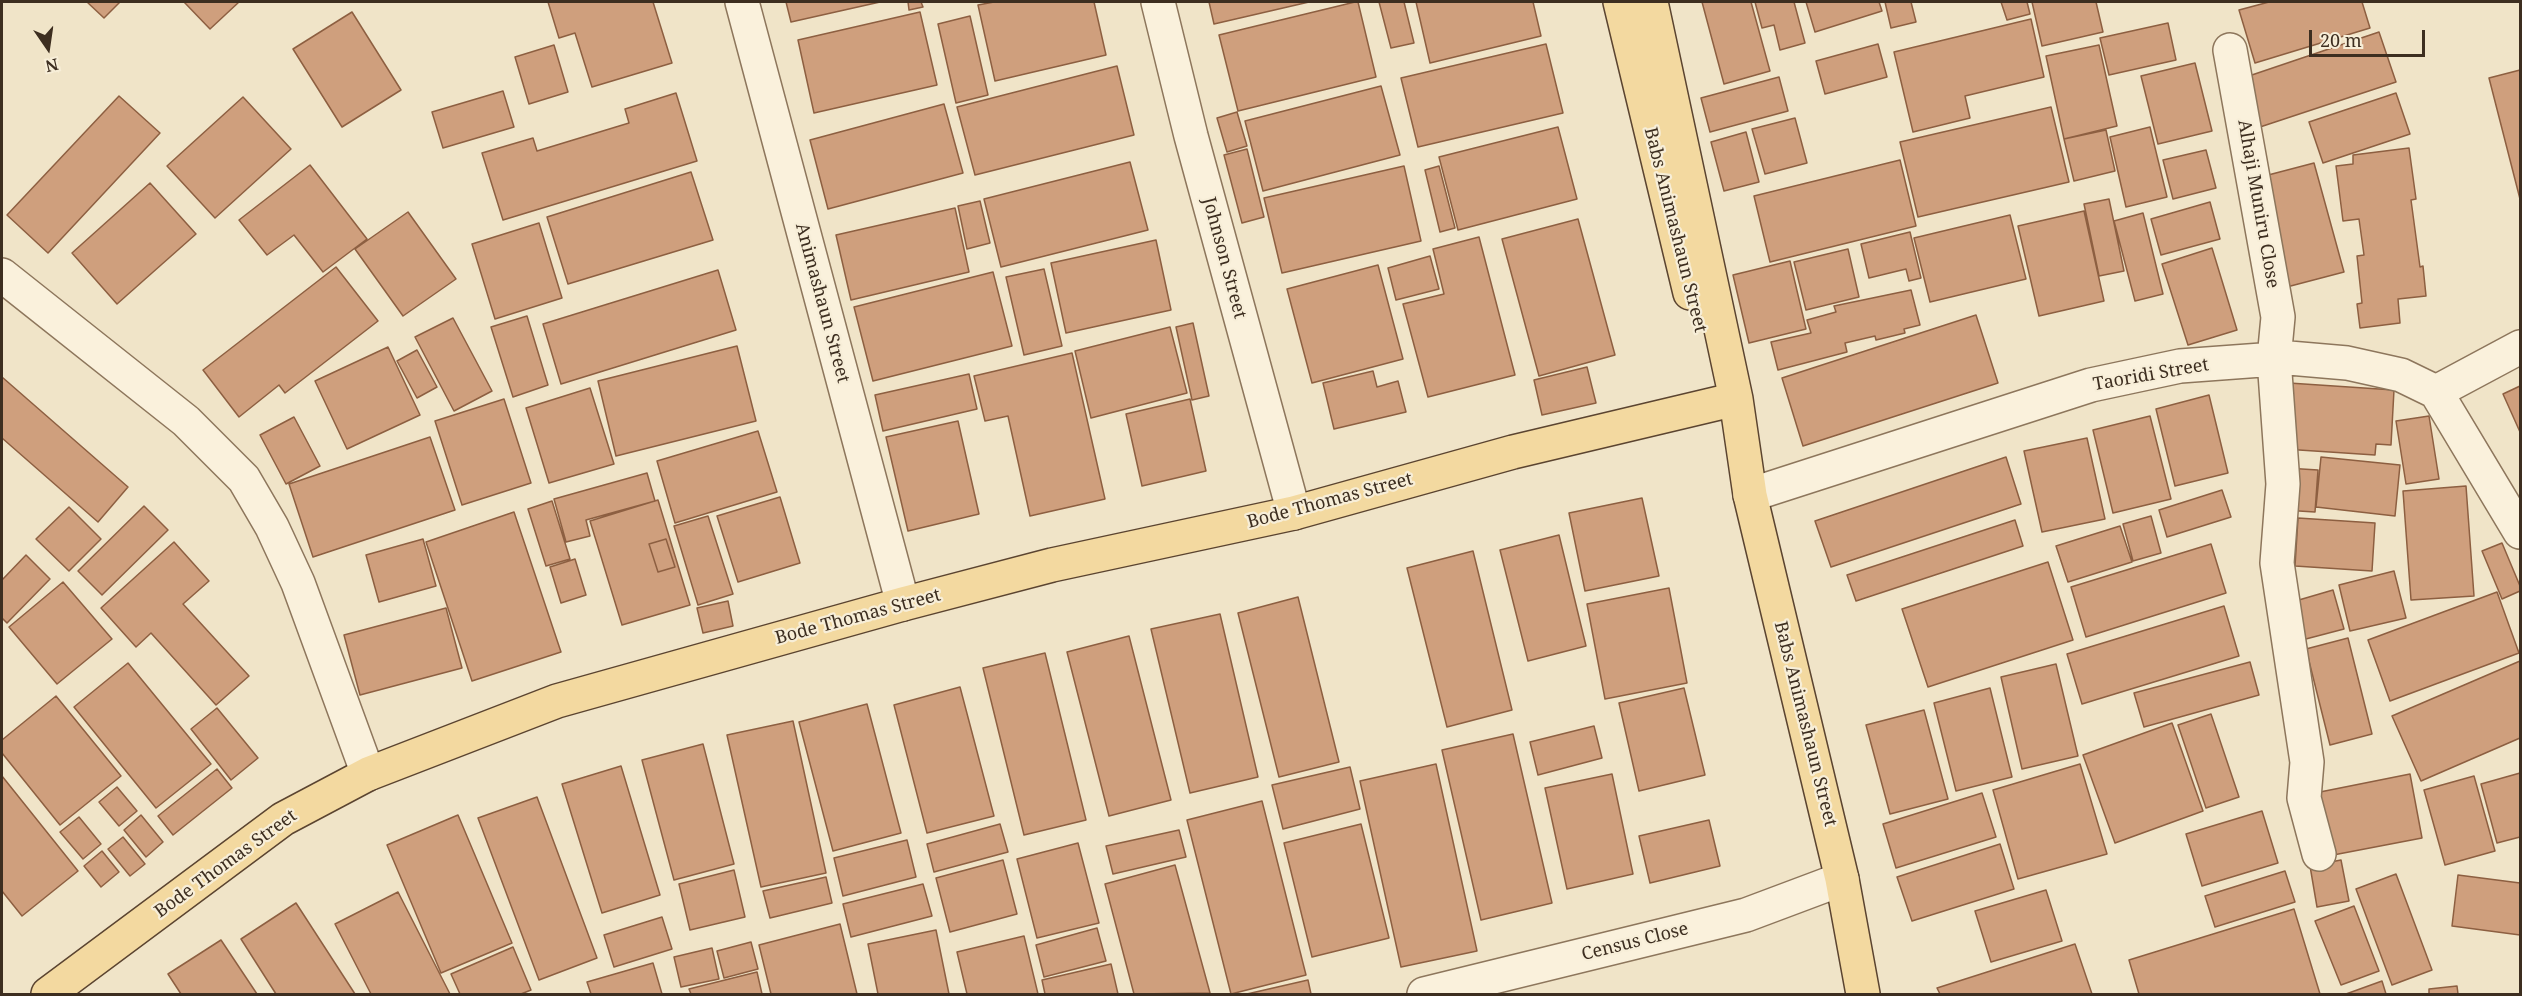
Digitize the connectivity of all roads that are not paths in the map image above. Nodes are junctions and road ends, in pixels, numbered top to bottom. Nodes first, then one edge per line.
1 (742, 2) edge
2 (1158, 2) edge
3 (1620, 2) edge
4 (1651, 2) edge
5 (2229, 50) dead end
6 (2, 275) edge
7 (2520, 346) edge
8 (2274, 359) junction
9 (2436, 392) junction
10 (1726, 400) junction
11 (1750, 495) junction
12 (1294, 513) junction
13 (2520, 532) edge
14 (903, 604) junction
15 (368, 774) junction
16 (2319, 854) dead end
17 (1842, 879) junction
18 (48, 994) edge
19 (1424, 994) edge
20 (1863, 994) edge

1 - 14 street, Animashaun Street
2 - 12 street, Johnson Street
3 - 10 main road, Babs Animashaun Street
4 - 10 main road, Babs Animashaun Street
5 - 8 street, Alhaji Muniru Close
6 - 15 street
7 - 9 street
8 - 9 street, Taoridi Street
8 - 11 street, Taoridi Street
8 - 16 street, Alhaji Muniru Close
9 - 13 street
10 - 11 main road, Babs Animashaun Street
10 - 12 main road, Bode Thomas Street
11 - 17 main road, Babs Animashaun Street
12 - 14 main road, Bode Thomas Street
14 - 15 main road, Bode Thomas Street
15 - 18 main road, Bode Thomas Street
17 - 19 street, Census Close
17 - 20 main road, Babs Animashaun Street

